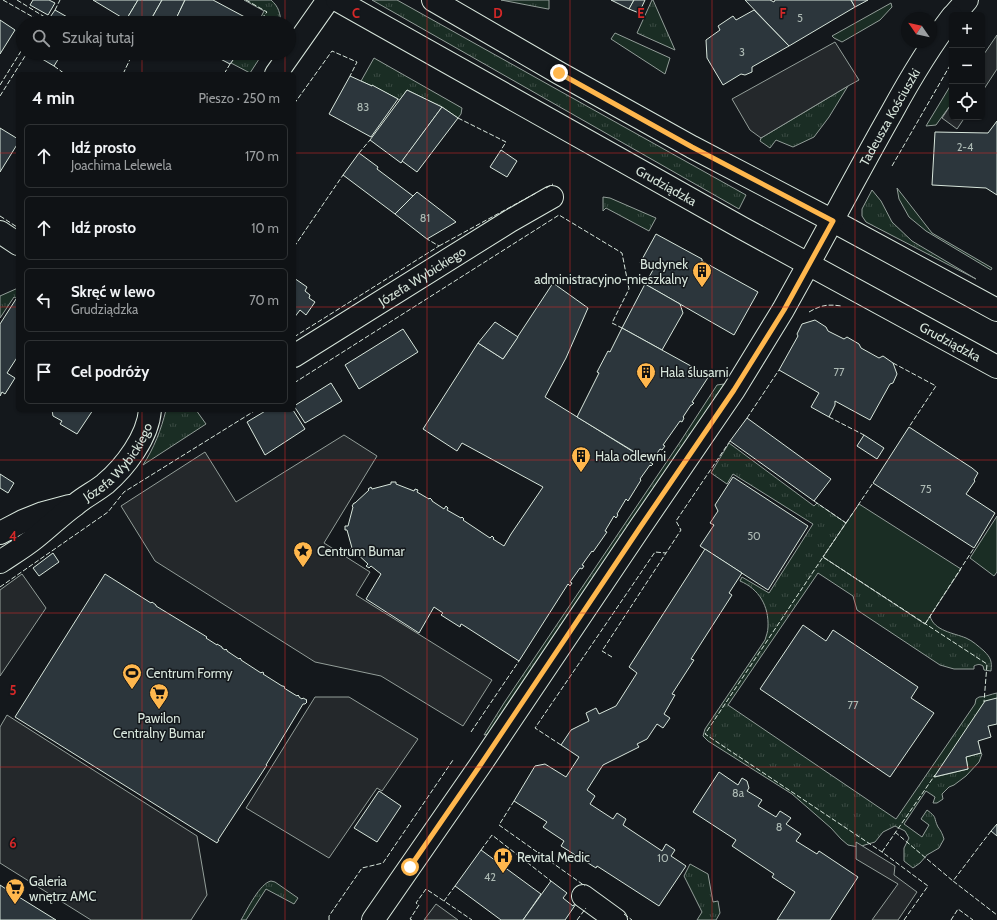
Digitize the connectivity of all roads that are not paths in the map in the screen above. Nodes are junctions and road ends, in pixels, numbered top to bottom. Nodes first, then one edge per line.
1 (328, 0) edge
2 (338, 0) edge
3 (433, 0) edge
4 (967, 0) edge
5 (956, 12) edge
6 (949, 21) edge
7 (296, 46) edge
8 (286, 60) edge
9 (277, 72) edge
10 (552, 197) dead end
11 (833, 221) junction
12 (0, 232) edge
13 (16, 243) edge
14 (808, 265) junction
15 (997, 310) edge
16 (296, 355) edge
17 (997, 367) edge
18 (150, 412) edge
19 (74, 505) junction
20 (0, 534) edge
21 (0, 562) edge
22 (583, 896) dead end
23 (373, 920) edge
24 (616, 920) edge

1 - 7 main road
2 - 14 main road, Grudziądzka
3 - 11 main road
4 - 5 main road, Tadeusza Kościuszki
6 - 11 main road, Tadeusza Kościuszki
8 - 9 main road
10 - 16 main road, Józefa Wybickiego
11 - 14 main road, Tadeusza Kościuszki
11 - 15 main road
12 - 13 main road
14 - 17 main road, Grudziądzka
14 - 23 main road, Tadeusza Kościuszki
18 - 19 main road, Józefa Wybickiego
19 - 20 main road, Józefa Wybickiego
19 - 21 main road, Józefa Wybickiego
22 - 24 main road

